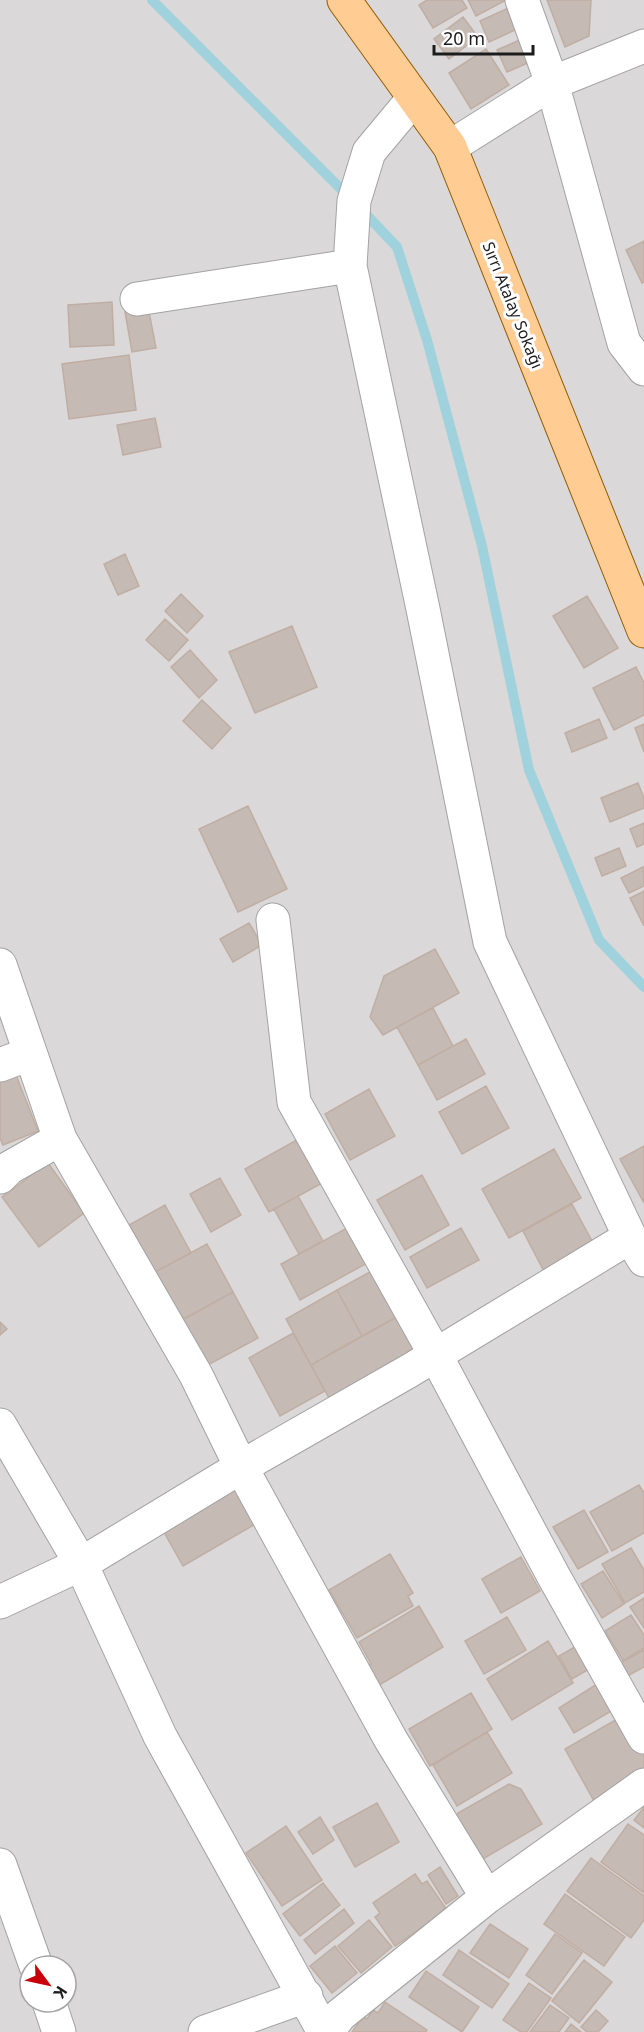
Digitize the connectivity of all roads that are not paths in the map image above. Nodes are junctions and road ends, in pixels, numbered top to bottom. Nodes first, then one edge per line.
1 (344, 0) edge
2 (522, 0) edge
3 (644, 46) edge
4 (552, 83) junction
5 (414, 98) junction
6 (450, 147) junction
7 (350, 266) junction
8 (137, 298) dead end
9 (644, 369) edge
10 (644, 631) edge
11 (273, 920) dead end
12 (0, 965) edge
13 (15, 1060) edge
14 (60, 1139) junction
15 (0, 1177) edge
16 (637, 1249) edge
17 (435, 1354) junction
18 (0, 1425) edge
19 (241, 1467) junction
20 (81, 1564) junction
21 (0, 1602) edge
22 (644, 1737) edge
23 (644, 1785) edge
24 (0, 1865) edge
25 (488, 1897) junction
26 (32, 1954) edge
27 (306, 1996) junction
28 (53, 2014) edge
29 (59, 2032) edge
30 (205, 2032) edge
31 (326, 2032) edge

1 - 5 main road, Sırrı Atalay Sokağı
2 - 4 street
3 - 4 street
4 - 6 street
4 - 9 street
5 - 6 main road, Sırrı Atalay Sokağı
5 - 7 street
6 - 10 main road, Sırrı Atalay Sokağı
7 - 8 street
7 - 16 street
11 - 17 street
12 - 13 street
13 - 14 street
14 - 15 street
14 - 19 street
16 - 17 street
17 - 19 street
17 - 22 street
18 - 20 street
19 - 20 street
19 - 25 street
20 - 21 street
20 - 27 street
23 - 25 street
24 - 26 street
25 - 31 street
27 - 30 street
27 - 31 street
28 - 29 street

